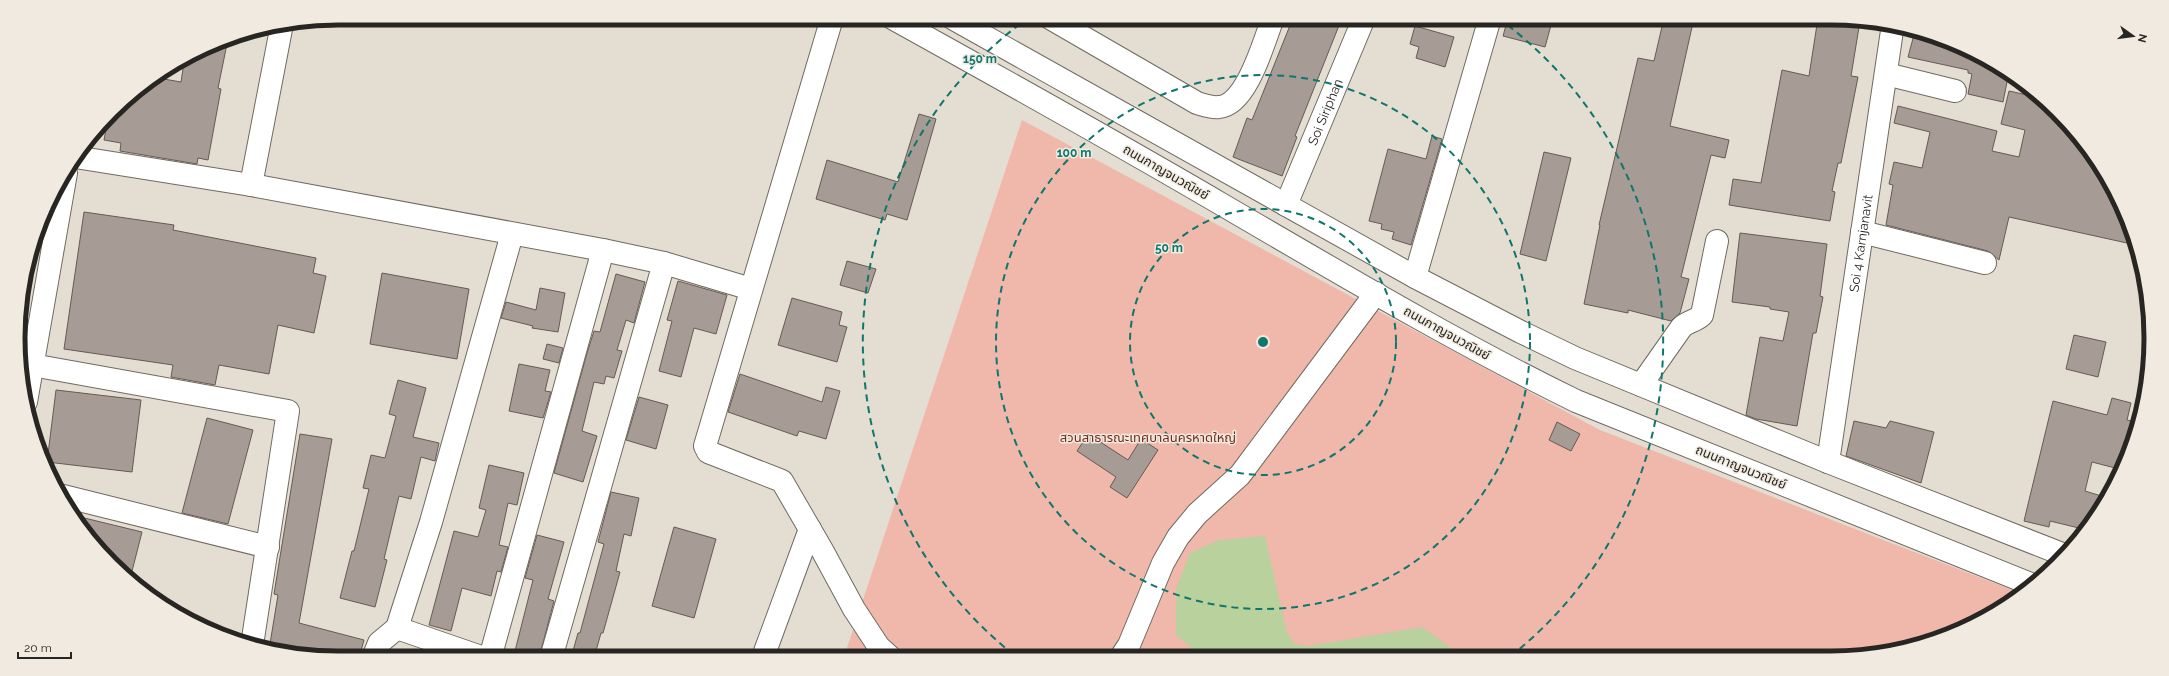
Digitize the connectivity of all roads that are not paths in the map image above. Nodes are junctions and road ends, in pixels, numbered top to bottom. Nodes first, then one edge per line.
1 (830, 25) edge
2 (905, 25) edge
3 (965, 25) edge
4 (1062, 25) edge
5 (1271, 25) edge
6 (1361, 25) edge
7 (1488, 25) edge
8 (281, 30) edge
9 (1892, 31) edge
10 (1886, 74) junction
11 (1955, 91) dead end
12 (82, 158) edge
13 (251, 185) junction
14 (63, 188) edge
15 (1286, 205) junction
16 (1862, 232) junction
17 (512, 234) junction
18 (1717, 241) dead end
19 (603, 250) junction
20 (664, 263) junction
21 (1985, 263) dead end
22 (1415, 277) junction
23 (751, 288) junction
24 (1376, 293) junction
25 (32, 365) junction
26 (29, 385) edge
27 (1641, 385) junction
28 (1828, 462) junction
29 (69, 498) edge
30 (810, 529) junction
31 (268, 547) junction
32 (2058, 552) edge
33 (2027, 582) edge
34 (397, 628) junction
35 (253, 639) edge
36 (376, 651) edge
37 (464, 651) edge
38 (492, 651) edge
39 (552, 651) edge
40 (765, 651) edge
41 (884, 651) edge
42 (1125, 651) edge

1 - 23 street
2 - 24 street, ถนนกาญจนวณิชย์
3 - 15 street
4 - 5 street
6 - 15 street, Soi Siriphan
7 - 22 street
8 - 13 street
9 - 10 street, Soi 4 Karnjanavit
10 - 11 street
10 - 16 street, Soi 4 Karnjanavit
12 - 13 street
13 - 17 street
14 - 25 street
15 - 22 street
16 - 21 street
16 - 28 street, Soi 4 Karnjanavit
17 - 19 street
17 - 34 street
18 - 27 street
19 - 20 street
19 - 38 street
20 - 23 street
20 - 39 street
22 - 27 street
23 - 30 street
24 - 33 street, ถนนกาญจนวณิชย์
24 - 42 street
25 - 26 street
25 - 31 street
27 - 28 street
28 - 32 street
29 - 31 street
30 - 40 street
30 - 41 street
31 - 35 street
34 - 36 street
34 - 37 street

